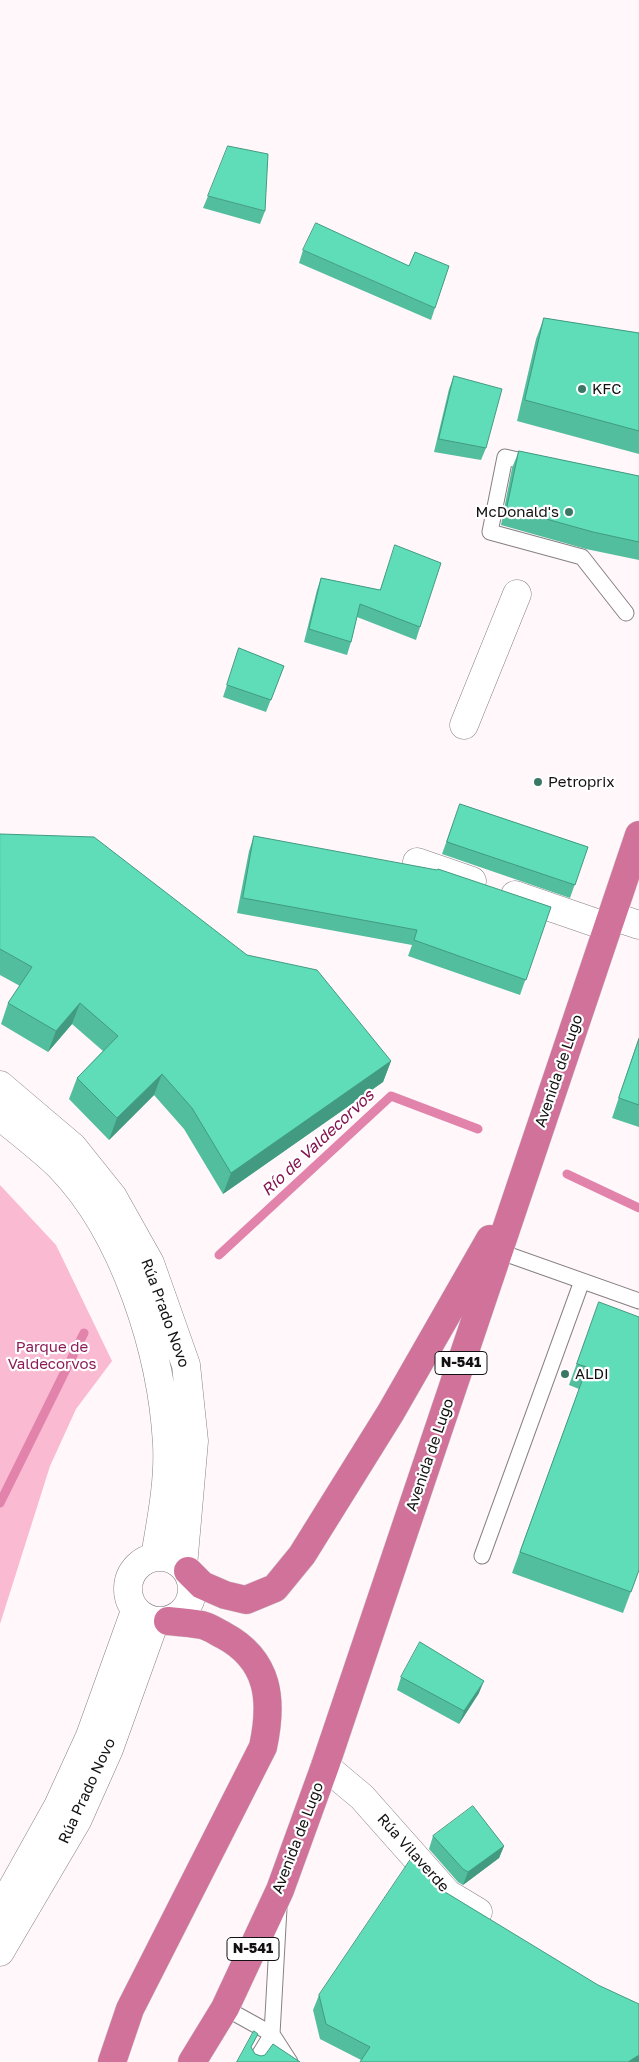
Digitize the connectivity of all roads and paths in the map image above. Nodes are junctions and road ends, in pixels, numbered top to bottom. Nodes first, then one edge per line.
1 (552, 468) edge
2 (517, 594) dead end
3 (626, 613) dead end
4 (464, 725) dead end
5 (639, 835) edge
6 (417, 862) dead end
7 (610, 922) junction
8 (639, 925) edge
9 (0, 1085) edge
10 (0, 1116) edge
11 (520, 1186) junction
12 (498, 1252) junction
13 (582, 1281) junction
14 (639, 1301) edge
15 (482, 1556) dead end
16 (155, 1557) junction
17 (185, 1568) junction
18 (153, 1617) junction
19 (325, 1766) junction
20 (280, 1890) junction
21 (0, 1910) edge
22 (498, 1925) edge
23 (0, 1952) edge
24 (226, 2008) junction
25 (272, 2034) junction
26 (112, 2062) edge
27 (192, 2062) edge
28 (256, 2062) edge
29 (290, 2062) edge

1 - 3 lane
2 - 4 street
5 - 7 highway, Avenida de Lugo / N-541
6 - 7 street
7 - 8 street
7 - 11 highway, Avenida de Lugo / N-541
9 - 17 street, Rúa Prado Novo
10 - 16 street, Rúa Prado Novo
11 - 12 highway, Avenida de Lugo / N-541
11 - 17 highway
12 - 13 lane
12 - 19 highway, Avenida de Lugo / N-541
13 - 14 lane
13 - 15 lane
16 - 17 street
16 - 18 street
17 - 18 street
18 - 21 street, Rúa Prado Novo
18 - 23 street, Rúa Prado Novo
18 - 26 highway
19 - 20 highway, Avenida de Lugo / N-541
19 - 22 street, Rúa Vilaverde
20 - 24 highway, Avenida de Lugo / N-541
20 - 25 lane
24 - 25 lane
24 - 27 highway, Avenida de Lugo / N-541
25 - 28 lane
25 - 29 lane

